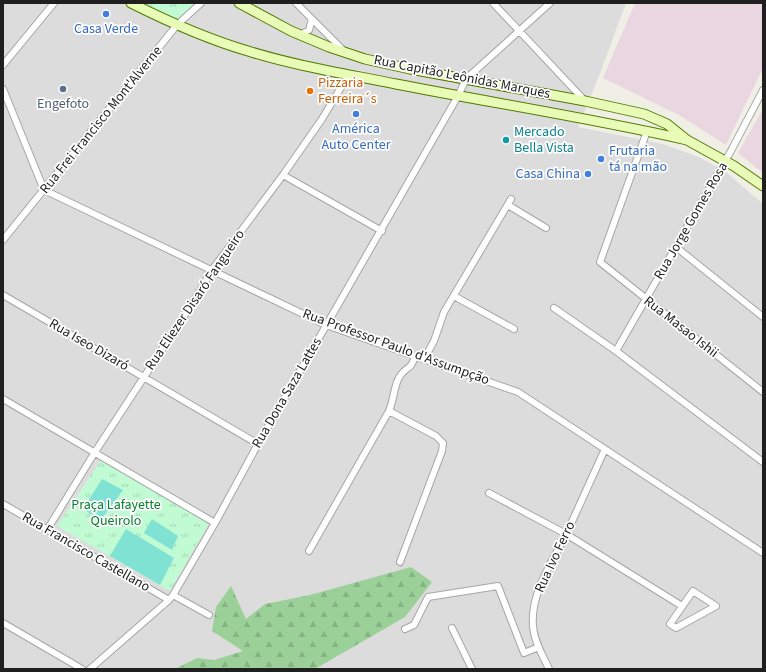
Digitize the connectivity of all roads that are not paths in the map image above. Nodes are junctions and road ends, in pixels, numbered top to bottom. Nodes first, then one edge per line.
1 (54, 3) edge
2 (131, 3) edge
3 (201, 3) edge
4 (239, 3) edge
5 (296, 3) edge
6 (493, 3) edge
7 (550, 3) edge
8 (312, 19) junction
9 (177, 25) junction
10 (519, 31) junction
11 (300, 35) junction
12 (346, 53) junction
13 (3, 65) edge
14 (349, 74) junction
15 (466, 79) junction
16 (3, 89) edge
17 (763, 90) edge
18 (458, 96) junction
19 (585, 101) junction
20 (647, 131) junction
21 (687, 140) junction
22 (725, 161) junction
23 (283, 175) junction
24 (763, 186) edge
25 (44, 190) junction
26 (511, 199) dead end
27 (508, 205) junction
28 (546, 228) dead end
29 (382, 231) junction
30 (3, 240) edge
31 (676, 247) junction
32 (212, 270) junction
33 (3, 294) edge
34 (454, 296) junction
35 (646, 300) junction
36 (554, 308) dead end
37 (763, 317) edge
38 (326, 325) junction
39 (514, 330) dead end
40 (616, 351) junction
41 (415, 356) junction
42 (424, 359) junction
43 (144, 377) junction
44 (763, 392) edge
45 (3, 398) edge
46 (389, 411) junction
47 (258, 444) junction
48 (605, 449) junction
49 (95, 452) junction
50 (763, 462) edge
51 (489, 492) dead end
52 (3, 504) edge
53 (215, 523) junction
54 (47, 530) junction
55 (566, 534) junction
56 (309, 551) dead end
57 (763, 553) edge
58 (400, 562) dead end
59 (171, 597) junction
60 (682, 606) junction
61 (209, 615) dead end
62 (3, 623) edge
63 (452, 628) dead end
64 (405, 629) dead end
65 (539, 647) junction
66 (82, 669) edge
67 (90, 669) edge
68 (472, 669) edge
69 (549, 669) edge

1 - 13 street
2 - 9 main road, Rua Capitão Leônidas Marques
3 - 9 street, Rua Frei Francisco Mont'Alverne
4 - 11 main road, Rua Capitão Leônidas Marques
5 - 8 street
6 - 10 street
7 - 10 street
8 - 11 street
8 - 12 street
9 - 14 main road, Rua Capitão Leônidas Marques
9 - 25 street, Rua Frei Francisco Mont'Alverne
10 - 15 street
10 - 19 street
11 - 12 main road, Rua Capitão Leônidas Marques
12 - 15 main road, Rua Capitão Leônidas Marques
14 - 18 main road, Rua Capitão Leônidas Marques
14 - 23 street, Rua Eliezer Disaró Fangueiro
15 - 18 street, Rua Dona Saza Lattes
15 - 19 main road, Rua Capitão Leônidas Marques
16 - 25 street
17 - 22 street, Rua Jorge Gomes Rosa
18 - 20 main road, Rua Capitão Leônidas Marques
18 - 29 street, Rua Dona Saza Lattes
19 - 21 main road, Rua Capitão Leônidas Marques
20 - 21 main road, Rua Capitão Leônidas Marques
20 - 35 street, Rua Masao Ishii
21 - 22 main road, Rua Capitão Leônidas Marques
22 - 24 main road, Rua Capitão Leônidas Marques
22 - 31 street, Rua Jorge Gomes Rosa
23 - 29 street
23 - 32 street, Rua Eliezer Disaró Fangueiro
25 - 30 street, Rua Frei Francisco Mont'Alverne
25 - 32 street, Rua Professor Paulo d'Assumpção
26 - 27 street
27 - 28 street
27 - 34 street
29 - 38 street, Rua Dona Saza Lattes
31 - 35 street, Rua Jorge Gomes Rosa
31 - 37 street
32 - 38 street, Rua Professor Paulo d'Assumpção
32 - 43 street, Rua Eliezer Disaró Fangueiro
33 - 43 street, Rua Iseo Dizaró
34 - 39 street
34 - 42 street
35 - 40 street, Rua Jorge Gomes Rosa
35 - 44 street, Rua Masao Ishii
36 - 40 street
38 - 41 street, Rua Professor Paulo d'Assumpção
38 - 47 street, Rua Dona Saza Lattes
40 - 50 street
41 - 42 street, Rua Professor Paulo d'Assumpção
41 - 46 street
42 - 48 street, Rua Professor Paulo d'Assumpção
43 - 47 street, Rua Iseo Dizaró
43 - 49 street, Rua Eliezer Disaró Fangueiro
45 - 49 street
46 - 56 street
46 - 58 street
47 - 53 street, Rua Dona Saza Lattes
48 - 55 street, Rua Ivo Ferro
48 - 57 street, Rua Professor Paulo d'Assumpção
49 - 53 street
49 - 54 street, Rua Eliezer Disaró Fangueiro
51 - 55 street
52 - 54 street, Rua Francisco Castellano
53 - 59 street, Rua Dona Saza Lattes
54 - 59 street, Rua Francisco Castellano
55 - 60 street
55 - 65 street, Rua Ivo Ferro
59 - 61 street, Rua Francisco Castellano
59 - 67 street, Rua Dona Saza Lattes
60 - 60 street
62 - 66 street
63 - 68 street
64 - 65 street
65 - 69 street, Rua Ivo Ferro

